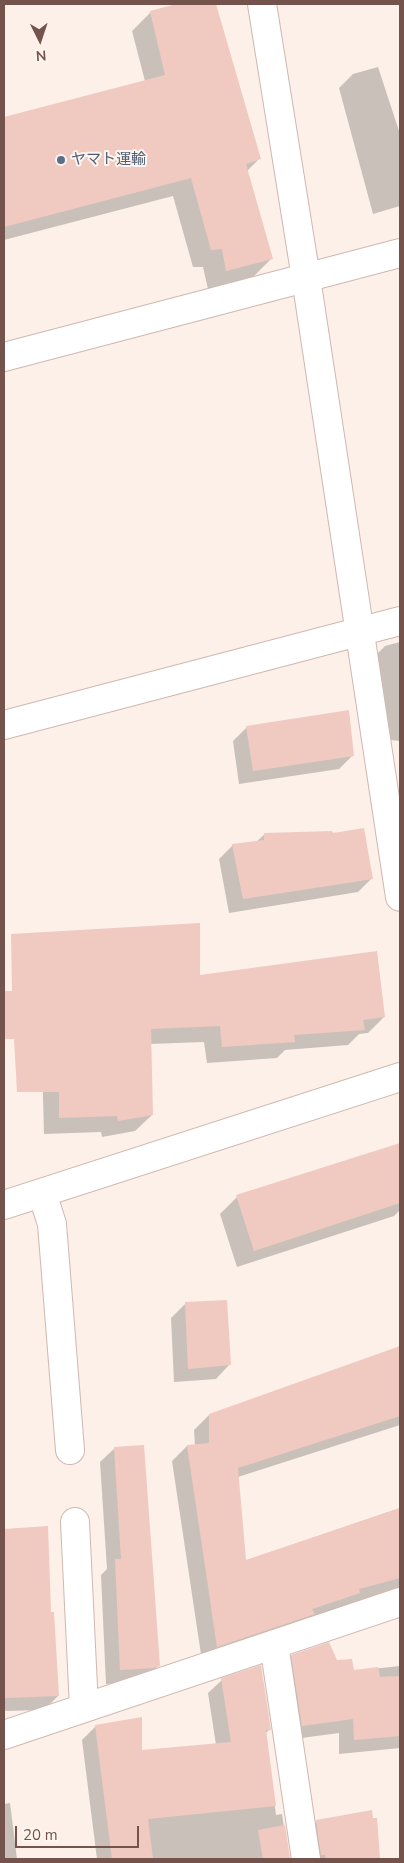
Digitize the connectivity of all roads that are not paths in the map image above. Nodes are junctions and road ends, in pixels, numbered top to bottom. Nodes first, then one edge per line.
1 (262, 4) edge
2 (400, 253) edge
3 (306, 278) junction
4 (4, 357) edge
5 (400, 621) edge
6 (360, 632) junction
7 (4, 725) edge
8 (400, 897) edge
9 (400, 1077) edge
10 (42, 1193) junction
11 (4, 1205) edge
12 (70, 1450) dead end
13 (75, 1522) dead end
14 (400, 1602) edge
15 (274, 1644) junction
16 (84, 1708) junction
17 (4, 1734) edge
18 (306, 1859) edge

1 - 3 street
2 - 3 street
3 - 4 street
3 - 6 street
5 - 6 street
6 - 7 street
6 - 8 street
9 - 10 street
10 - 11 street
10 - 12 street
13 - 16 street
14 - 15 street
15 - 16 street
15 - 18 street
16 - 17 street

